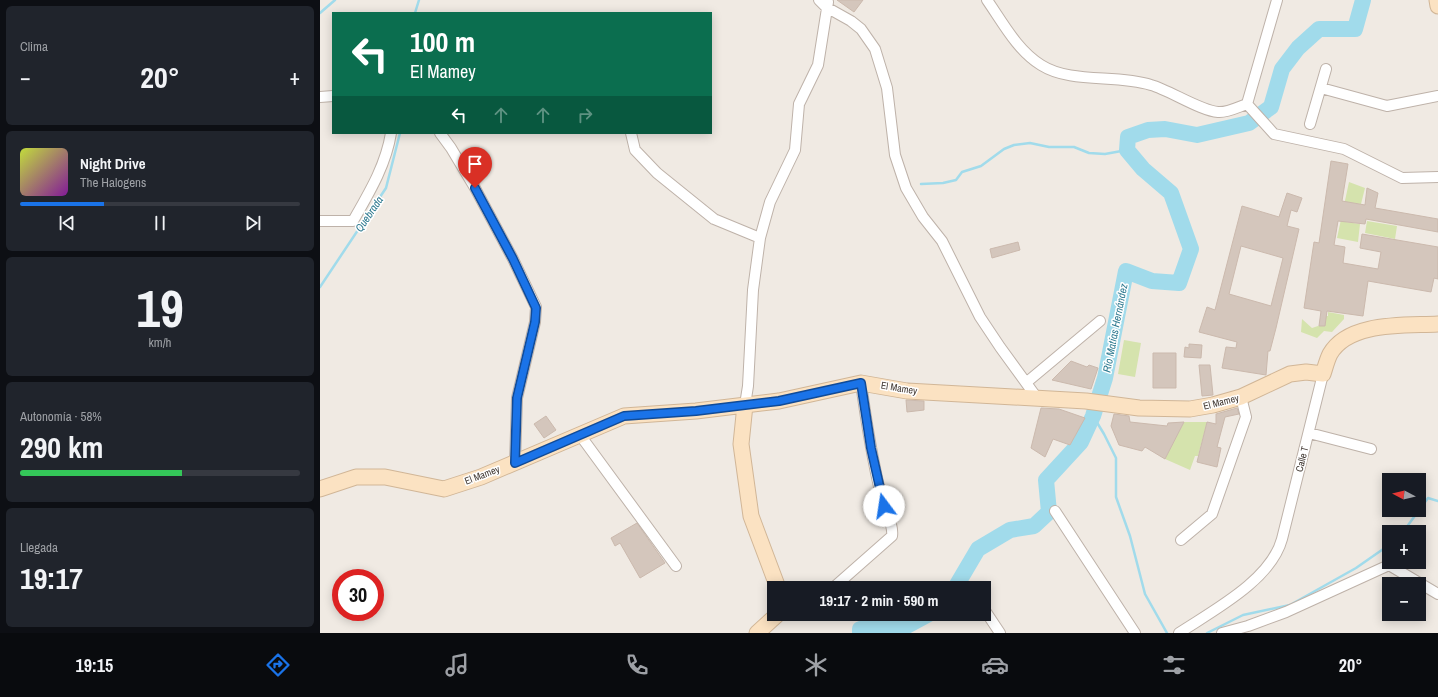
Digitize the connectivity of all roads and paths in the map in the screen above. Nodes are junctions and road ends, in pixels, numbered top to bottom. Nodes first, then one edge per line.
1 (818, 0) edge
2 (987, 0) edge
3 (1277, 0) edge
4 (1437, 0) edge
5 (827, 4) edge
6 (1438, 6) edge
7 (1326, 69) dead end
8 (1321, 88) junction
9 (332, 96) edge
10 (1438, 96) edge
11 (320, 97) edge
12 (1250, 107) junction
13 (1310, 124) dead end
14 (391, 134) edge
15 (441, 134) edge
16 (631, 134) edge
17 (1438, 177) edge
18 (320, 221) edge
19 (760, 238) junction
20 (1100, 321) dead end
21 (1438, 324) edge
22 (1323, 374) junction
23 (1027, 382) junction
24 (861, 383) junction
25 (1241, 397) junction
26 (1038, 398) junction
27 (745, 405) junction
28 (1309, 433) junction
29 (580, 435) junction
30 (1372, 449) dead end
31 (515, 463) junction
32 (320, 488) edge
33 (1054, 511) dead end
34 (1181, 540) dead end
35 (676, 566) dead end
36 (775, 581) edge
37 (842, 581) edge
38 (1438, 594) edge
39 (991, 620) edge
40 (770, 621) edge
41 (757, 633) edge
42 (1000, 633) edge
43 (1135, 633) edge
44 (1179, 633) edge
45 (1222, 633) edge

1 - 5 street
2 - 12 street
3 - 12 street
4 - 6 street
5 - 19 street
5 - 23 street
7 - 8 street
8 - 10 street
8 - 13 street
9 - 11 street
12 - 17 street
14 - 18 street
15 - 31 street
16 - 19 street
19 - 27 street
20 - 23 street
21 - 22 street, Calle T
22 - 25 street, El Mamey
22 - 28 street, Calle T
23 - 26 street
24 - 26 street, El Mamey
24 - 27 street, El Mamey
24 - 37 street
25 - 26 street, El Mamey
25 - 34 street
27 - 29 street, El Mamey
27 - 36 street
28 - 30 street
28 - 44 street, Calle T
29 - 31 street, El Mamey
29 - 35 street
31 - 32 street, El Mamey
33 - 43 street
38 - 45 street
39 - 42 street
40 - 41 street

